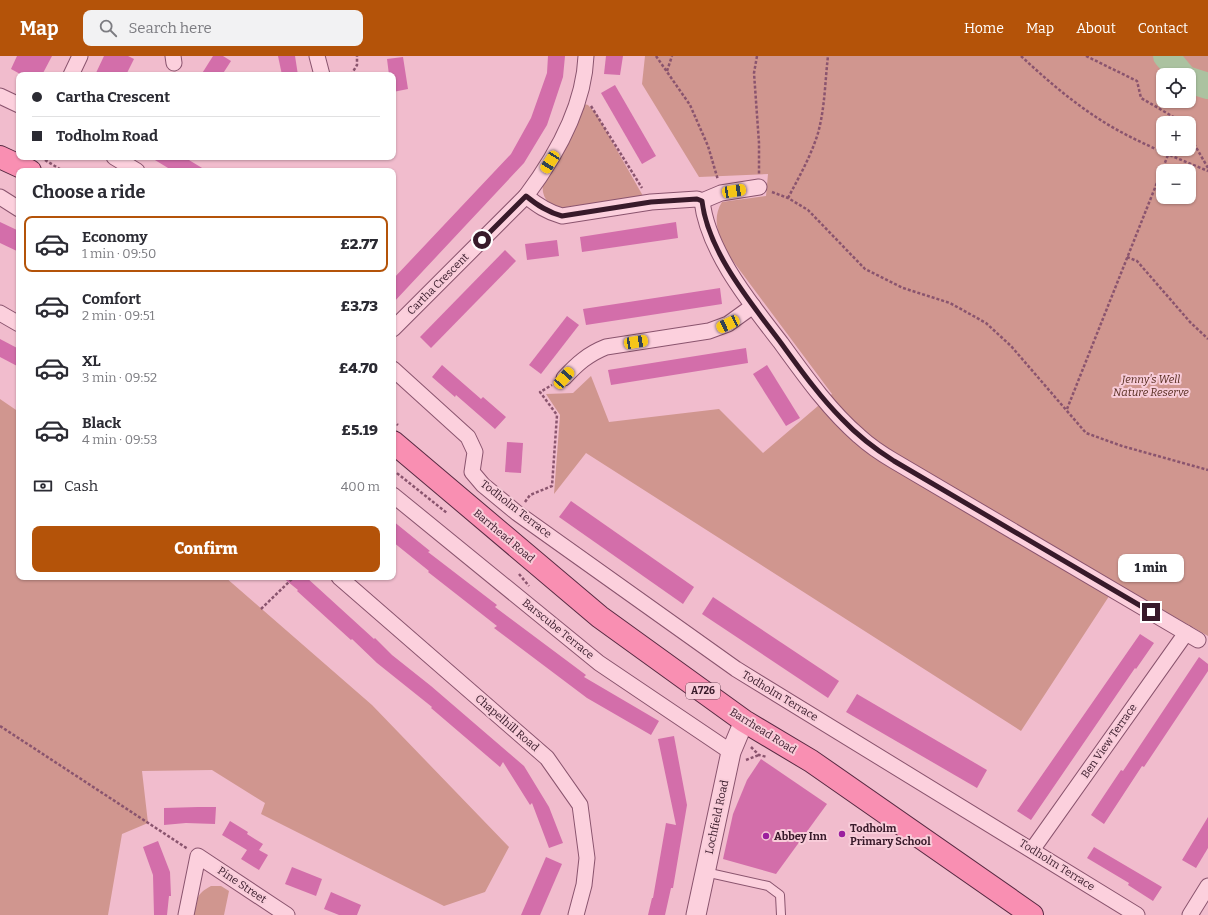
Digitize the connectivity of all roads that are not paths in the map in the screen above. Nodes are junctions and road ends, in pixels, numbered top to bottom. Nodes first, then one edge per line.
1 (80, 56) edge
2 (317, 56) edge
3 (586, 56) edge
4 (72, 72) edge
5 (321, 72) edge
6 (0, 96) edge
7 (16, 104) edge
8 (0, 157) edge
9 (119, 160) edge
10 (24, 168) edge
11 (132, 168) edge
12 (759, 187) road end
13 (526, 196) junction
14 (0, 197) edge
15 (702, 201) junction
16 (16, 207) edge
17 (753, 306) junction
18 (0, 313) edge
19 (16, 322) edge
20 (396, 325) edge
21 (396, 373) edge
22 (564, 378) road end
23 (396, 445) edge
24 (396, 497) edge
25 (342, 580) edge
26 (744, 721) junction
27 (731, 752) junction
28 (1032, 850) junction
29 (705, 872) junction
30 (1208, 886) edge
31 (284, 914) edge
32 (1133, 914) edge
33 (186, 915) edge
34 (576, 915) edge
35 (696, 915) edge
36 (781, 915) edge
37 (1032, 915) edge
38 (1190, 915) edge

1 - 4 street
2 - 5 street
3 - 13 street, Cartha Crescent
6 - 7 street
8 - 10 main road
9 - 11 street
12 - 15 street
13 - 15 street
13 - 20 street, Cartha Crescent
14 - 16 street
15 - 17 street
17 - 22 street
17 - 28 street, Ben View Terrace
18 - 19 street
21 - 28 street, Todholm Terrace
23 - 26 main road, Barrhead Road / A726
24 - 27 street, Barscube Terrace
25 - 34 street, Chapelhill Road
26 - 27 street, Lochfield Road
26 - 37 main road, Barrhead Road / A726
27 - 29 street, Lochfield Road
28 - 32 street, Todholm Terrace
29 - 35 street, Lochfield Road
29 - 36 lane
30 - 38 street
31 - 33 street, Pine Street

